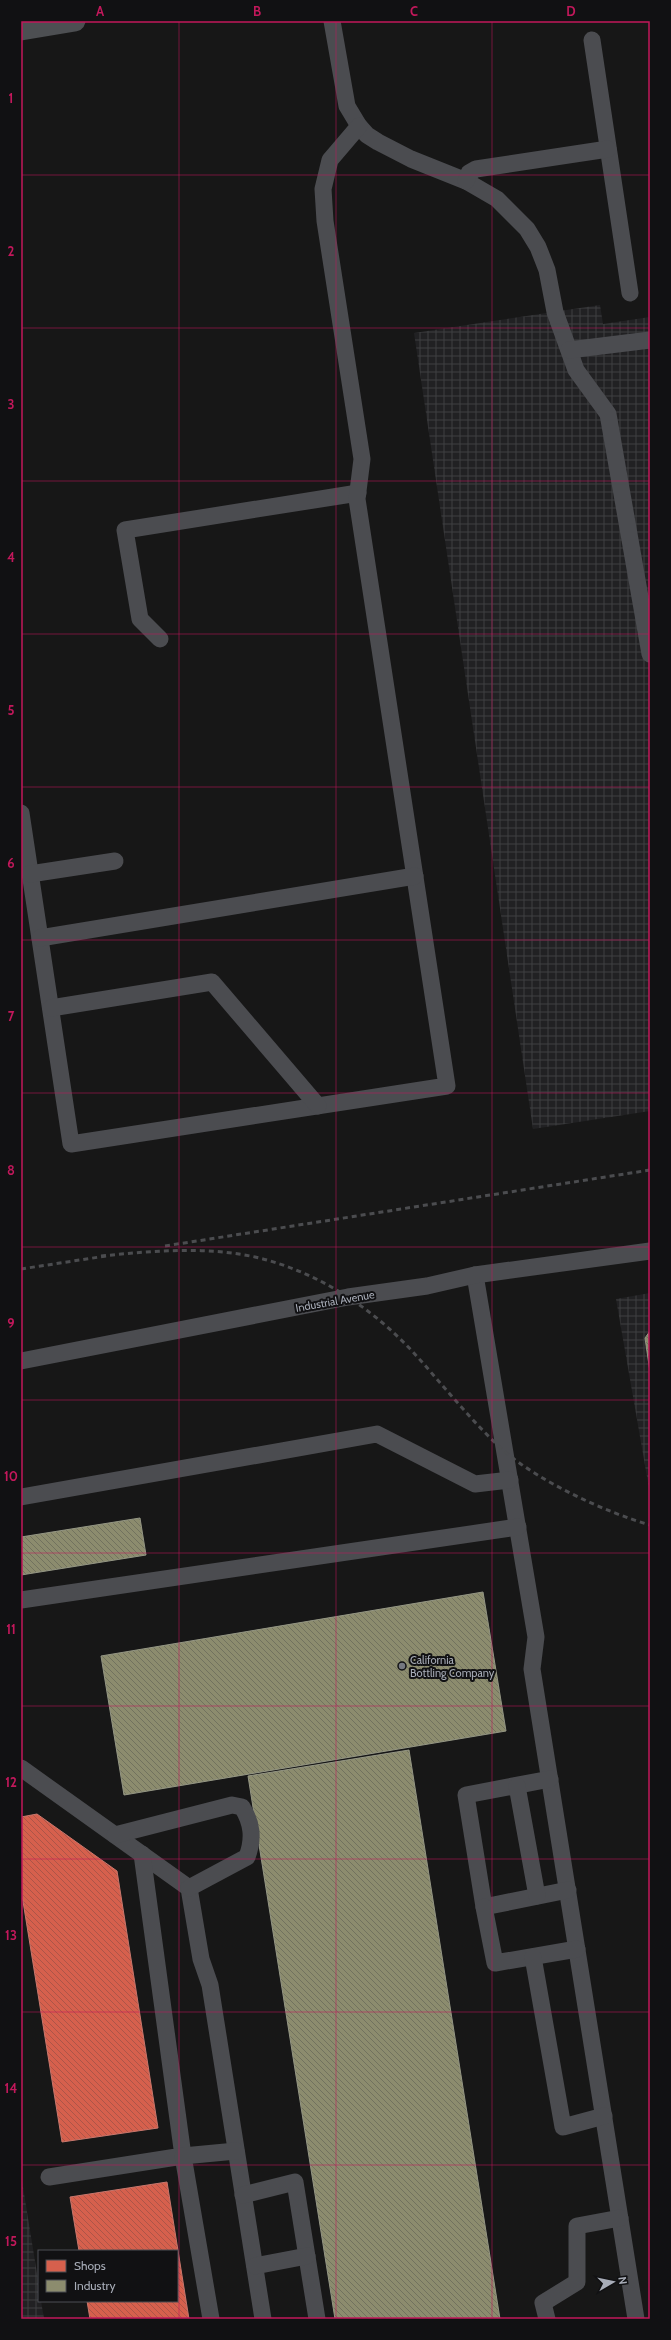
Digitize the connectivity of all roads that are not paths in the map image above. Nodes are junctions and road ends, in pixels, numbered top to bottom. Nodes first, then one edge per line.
1 (75, 21) edge
2 (332, 21) edge
3 (21, 30) edge
4 (592, 40) dead end
5 (359, 126) junction
6 (608, 149) junction
7 (466, 181) junction
8 (630, 293) dead end
9 (650, 340) edge
10 (569, 350) junction
11 (358, 493) junction
12 (160, 639) dead end
13 (650, 654) edge
14 (21, 813) edge
15 (115, 861) dead end
16 (30, 874) junction
17 (415, 876) junction
18 (40, 938) junction
19 (51, 1008) junction
20 (318, 1106) junction
21 (650, 1251) edge
22 (476, 1275) junction
23 (21, 1361) edge
24 (510, 1480) junction
25 (21, 1497) edge
26 (518, 1527) junction
27 (21, 1600) edge
28 (21, 1768) edge
29 (550, 1779) junction
30 (516, 1786) junction
31 (115, 1835) junction
32 (142, 1854) junction
33 (189, 1888) junction
34 (568, 1890) junction
35 (537, 1896) junction
36 (484, 1906) junction
37 (577, 1949) junction
38 (533, 1957) junction
39 (604, 2116) junction
40 (236, 2151) junction
41 (183, 2156) junction
42 (49, 2177) dead end
43 (243, 2195) junction
44 (620, 2218) junction
45 (307, 2256) junction
46 (255, 2266) junction
47 (210, 2319) edge
48 (263, 2319) edge
49 (317, 2319) edge
50 (547, 2319) edge
51 (636, 2319) edge

1 - 3 main road
2 - 5 street
4 - 6 street
5 - 7 street
5 - 11 street
6 - 7 street
6 - 8 street
7 - 10 street
9 - 10 street
10 - 13 street
11 - 12 street
11 - 17 street
14 - 16 street
15 - 16 street
16 - 18 street
17 - 18 street
17 - 20 street
18 - 19 street
19 - 20 street
19 - 20 street
21 - 22 street, Industrial Avenue
22 - 23 street, Industrial Avenue
22 - 24 street
24 - 25 street
24 - 26 street
26 - 27 street
26 - 29 street
28 - 31 street
29 - 30 street
29 - 34 street
30 - 35 street
30 - 36 street
31 - 32 street
31 - 33 street
32 - 33 street
32 - 41 street
33 - 40 street
34 - 35 street
34 - 37 street
35 - 36 street
36 - 38 street
37 - 38 street
37 - 39 street
38 - 39 street
39 - 44 street
40 - 41 street
40 - 43 street
41 - 42 street
41 - 47 street
43 - 45 street
43 - 46 street
44 - 50 street
44 - 51 street
45 - 46 street
45 - 49 street
46 - 48 street

